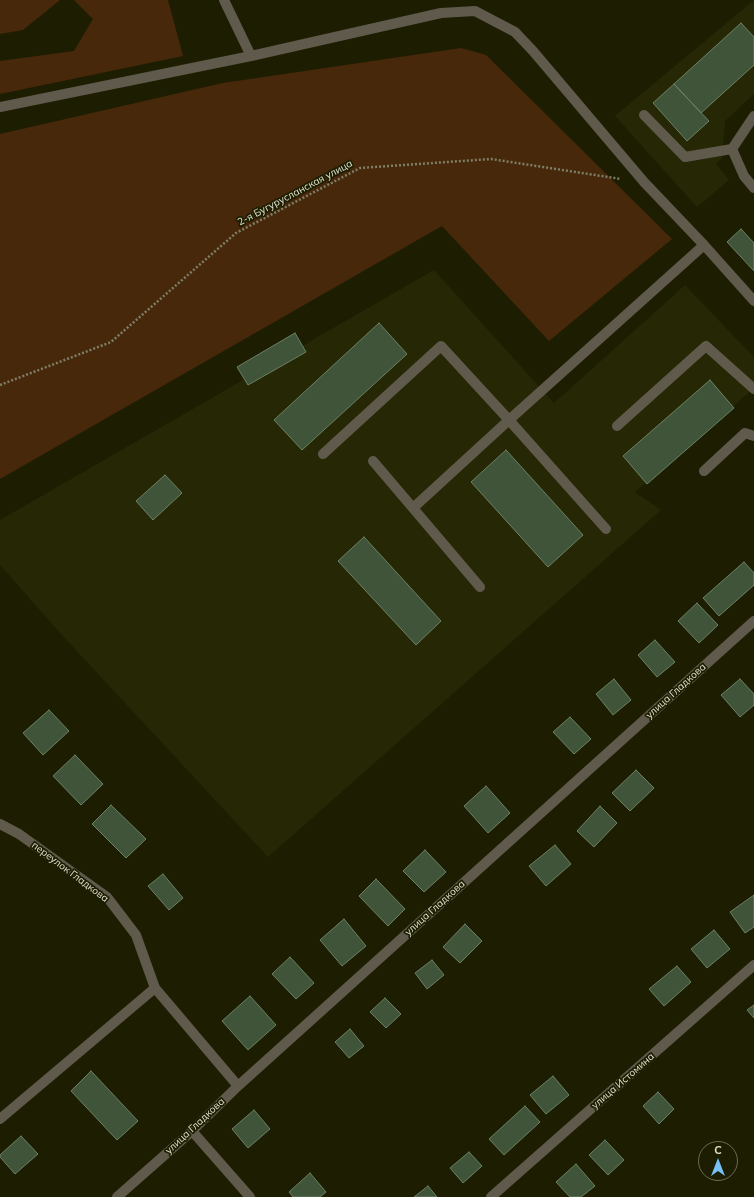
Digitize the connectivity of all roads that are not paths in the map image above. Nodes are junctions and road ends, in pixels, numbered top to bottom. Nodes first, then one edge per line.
1 (224, 0) edge
2 (474, 0) edge
3 (475, 11) junction
4 (251, 56) junction
5 (0, 107) edge
6 (644, 115) dead end
7 (754, 116) edge
8 (732, 149) junction
9 (754, 188) edge
10 (704, 245) junction
11 (754, 301) edge
12 (754, 389) edge
13 (509, 420) junction
14 (617, 426) dead end
15 (754, 436) edge
16 (323, 454) dead end
17 (373, 461) dead end
18 (704, 471) dead end
19 (413, 508) junction
20 (606, 529) dead end
21 (480, 587) dead end
22 (754, 621) edge
23 (0, 824) edge
24 (754, 965) edge
25 (155, 988) junction
26 (238, 1086) junction
27 (0, 1119) edge
28 (192, 1131) junction
29 (117, 1197) edge
30 (250, 1197) edge
31 (492, 1197) edge

1 - 4 street
2 - 3 street
3 - 4 street
3 - 10 street
4 - 5 street
6 - 8 street
7 - 8 street
8 - 9 street
10 - 11 street
10 - 13 street
12 - 14 street
13 - 16 street
13 - 19 street
13 - 20 street
15 - 18 street
17 - 19 street
19 - 21 street
22 - 26 street, улица Гладкова
23 - 25 street, переулок Гладкова
24 - 31 street, улица Истомина
25 - 26 street, переулок Гладкова
25 - 27 street
26 - 28 street, улица Гладкова
28 - 29 street, улица Гладкова
28 - 30 street

